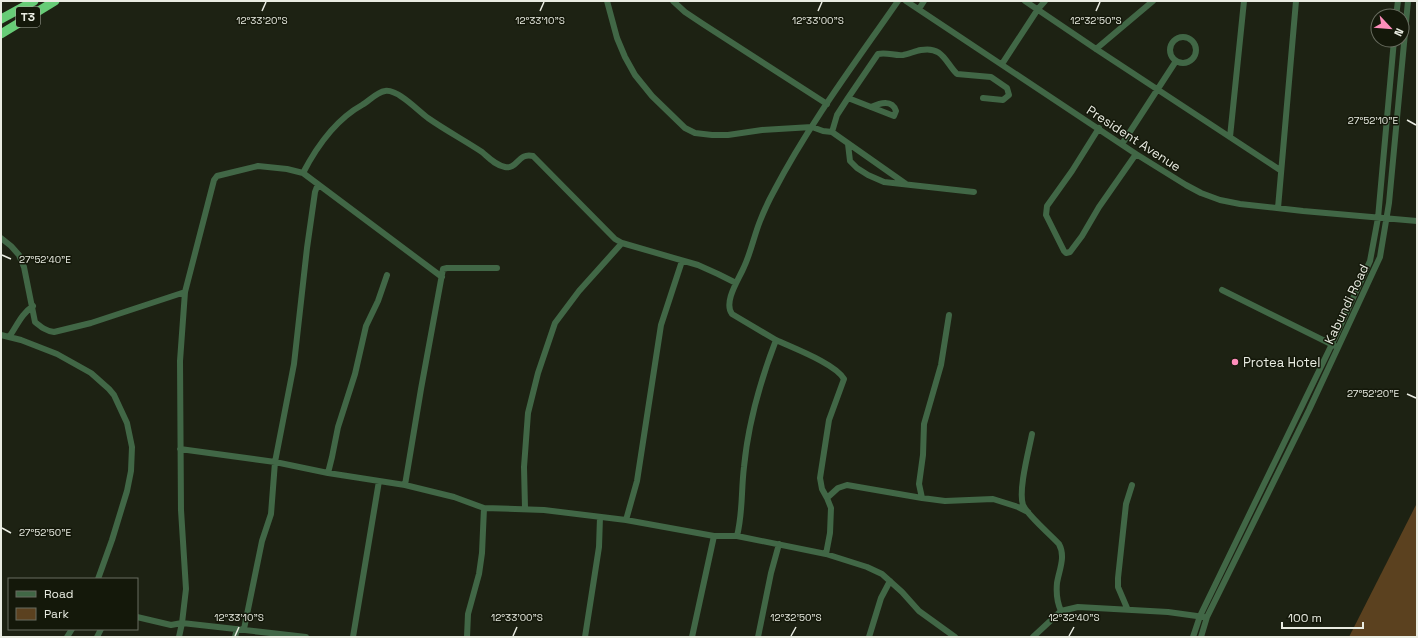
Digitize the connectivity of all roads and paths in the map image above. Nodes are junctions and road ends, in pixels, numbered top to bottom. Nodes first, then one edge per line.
1 (34, 1) edge
2 (55, 1) edge
3 (607, 1) edge
4 (672, 1) edge
5 (898, 1) edge
6 (906, 1) edge
7 (924, 1) edge
8 (1025, 1) edge
9 (1045, 1) edge
10 (1153, 1) edge
11 (1244, 1) edge
12 (1296, 1) edge
13 (919, 9) junction
14 (1038, 9) junction
15 (1, 20) edge
16 (1, 34) edge
17 (1394, 48) edge
18 (1404, 48) edge
19 (1096, 49) junction
20 (1176, 61) junction
21 (1002, 64) junction
22 (1391, 78) junction
23 (1401, 78) junction
24 (1158, 90) junction
25 (848, 98) junction
26 (984, 98) dead end
27 (827, 104) junction
28 (1388, 106) junction
29 (1398, 106) junction
30 (871, 107) dead end
31 (812, 127) junction
32 (1099, 128) junction
33 (832, 132) junction
34 (1386, 134) junction
35 (1396, 135) junction
36 (1230, 137) junction
37 (848, 144) junction
38 (1122, 144) junction
39 (1136, 154) junction
40 (1280, 170) junction
41 (1382, 171) junction
42 (1392, 171) junction
43 (303, 173) junction
44 (318, 184) junction
45 (906, 184) junction
46 (974, 192) dead end
47 (1278, 208) junction
48 (1378, 218) junction
49 (1387, 218) junction
50 (1417, 221) edge
51 (1, 238) edge
52 (622, 243) junction
53 (682, 261) junction
54 (497, 268) dead end
55 (387, 275) dead end
56 (442, 276) junction
57 (736, 283) junction
58 (1222, 290) dead end
59 (185, 292) junction
60 (33, 306) junction
61 (949, 315) dead end
62 (1, 335) edge
63 (9, 337) junction
64 (776, 340) junction
65 (1332, 344) junction
66 (1338, 348) junction
67 (1032, 434) dead end
68 (180, 449) junction
69 (275, 462) junction
70 (328, 473) junction
71 (379, 481) junction
72 (405, 485) junction
73 (1132, 485) dead end
74 (827, 498) junction
75 (922, 498) junction
76 (484, 508) junction
77 (526, 508) junction
78 (1028, 512) junction
79 (600, 517) junction
80 (626, 520) junction
81 (714, 536) junction
82 (737, 536) junction
83 (779, 544) junction
84 (826, 554) junction
85 (98, 578) edge
86 (890, 581) junction
87 (1127, 608) junction
88 (1061, 611) junction
89 (1200, 616) junction
90 (138, 617) edge
91 (1207, 617) junction
92 (182, 623) junction
93 (237, 629) junction
94 (244, 629) junction
95 (179, 637) edge
96 (235, 637) edge
97 (306, 637) edge
98 (353, 637) edge
99 (467, 637) edge
100 (584, 637) edge
101 (692, 637) edge
102 (758, 637) edge
103 (869, 637) edge
104 (955, 637) edge
105 (1033, 637) edge
106 (1193, 637) edge
107 (1201, 637) edge

1 - 15 highway, T3
2 - 16 highway, T3
3 - 31 street
4 - 27 street
5 - 27 street
6 - 13 street, President Avenue
7 - 13 street
8 - 14 street
9 - 14 street
10 - 19 street
11 - 36 street
12 - 40 street
13 - 21 street, President Avenue
14 - 19 street
14 - 21 street
17 - 22 street, Kabundi Road
18 - 23 street, Kabundi Road
19 - 24 street
20 - 20 street
20 - 24 street
21 - 32 street, President Avenue
22 - 23 street
22 - 28 street, Kabundi Road
23 - 29 street, Kabundi Road
24 - 36 street
24 - 38 street
25 - 26 street
25 - 30 street
25 - 33 street
27 - 31 street
28 - 29 street
28 - 34 street, Kabundi Road
29 - 35 street, Kabundi Road
31 - 33 street
31 - 57 street
32 - 38 street, President Avenue
32 - 39 street
33 - 37 street
34 - 35 street
34 - 41 street, Kabundi Road
35 - 42 street, Kabundi Road
36 - 40 street
37 - 45 street
37 - 45 street
38 - 39 street, President Avenue
39 - 47 street, President Avenue
40 - 47 street
41 - 42 street
41 - 48 street, Kabundi Road
42 - 49 street, Kabundi Road
43 - 44 street
43 - 52 street
43 - 59 street
44 - 56 street
44 - 69 street
45 - 46 street
47 - 48 street, President Avenue
48 - 49 street, President Avenue
48 - 65 street, Kabundi Road
49 - 50 street, President Avenue
49 - 66 street, Kabundi Road
51 - 60 street
52 - 53 street
52 - 77 street
53 - 57 street
53 - 80 street
54 - 56 street
55 - 70 street
56 - 72 street
57 - 64 street
58 - 65 street
59 - 60 street
59 - 68 street
60 - 63 street
61 - 75 street
62 - 63 street
63 - 85 street
64 - 74 street
64 - 82 street
65 - 66 street
65 - 89 street, Kabundi Road
66 - 91 street, Kabundi Road
67 - 78 street
68 - 69 street
68 - 92 street
69 - 70 street
69 - 94 street
70 - 71 street
71 - 72 street
71 - 98 street
72 - 76 street
73 - 87 street
74 - 75 street
74 - 84 street
75 - 78 street
76 - 77 street
76 - 99 street
77 - 79 street
78 - 88 street
79 - 80 street
79 - 100 street
80 - 81 street
81 - 82 street
81 - 101 street
82 - 83 street
83 - 84 street
83 - 102 street
84 - 86 street
86 - 103 street
86 - 104 street
87 - 88 street
87 - 89 street
88 - 105 street
89 - 91 street
89 - 106 street, Kabundi Road
90 - 92 street
91 - 107 street, Kabundi Road
92 - 93 street
92 - 95 street
93 - 94 street
93 - 96 street
94 - 97 street

